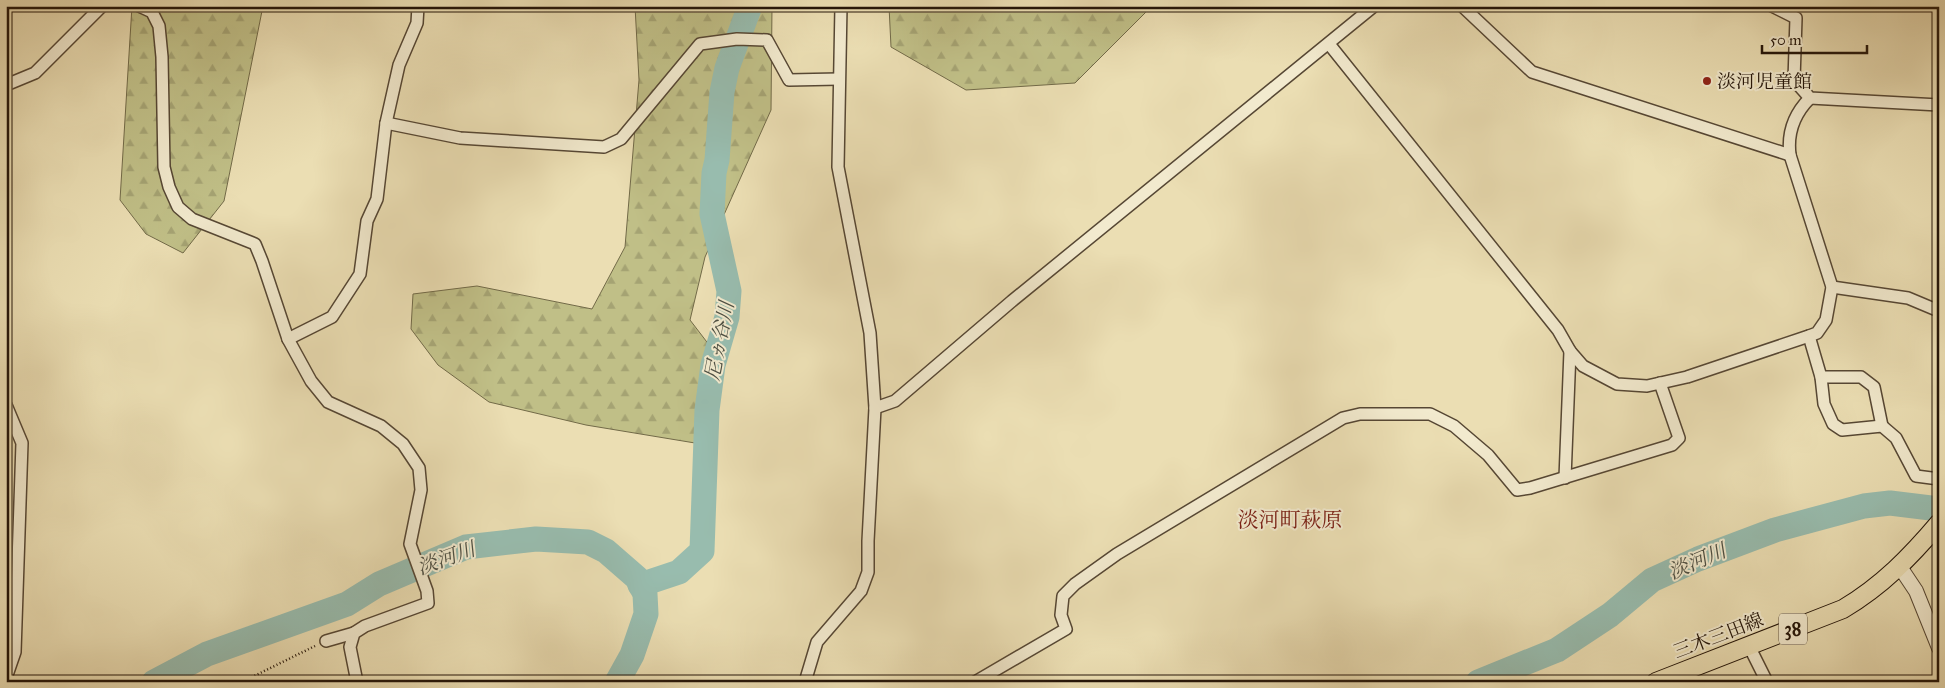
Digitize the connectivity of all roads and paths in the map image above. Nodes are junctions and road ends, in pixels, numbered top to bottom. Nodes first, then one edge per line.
1 (102, 6) edge
2 (139, 6) edge
3 (418, 6) edge
4 (841, 6) edge
5 (1374, 6) edge
6 (1462, 6) edge
7 (1772, 6) edge
8 (1329, 44) junction
9 (839, 79) junction
10 (6, 85) edge
11 (1810, 98) junction
12 (1939, 105) edge
13 (386, 123) junction
14 (1790, 155) junction
15 (1832, 287) junction
16 (1939, 311) edge
17 (1809, 336) junction
18 (288, 339) junction
19 (1570, 351) junction
20 (1821, 377) junction
21 (1660, 383) junction
22 (6, 405) edge
23 (875, 408) junction
24 (1882, 426) junction
25 (1565, 478) junction
26 (1939, 480) edge
27 (1939, 523) edge
28 (1900, 567) junction
29 (12, 615) edge
30 (354, 632) junction
31 (326, 641) joint
32 (1749, 646) junction
33 (1939, 648) edge
34 (6, 678) edge
35 (242, 682) edge
36 (358, 682) edge
37 (805, 682) edge
38 (975, 682) edge
39 (1656, 682) edge
40 (1766, 682) edge

1 - 10 street
2 - 18 street
3 - 13 street
4 - 9 street
5 - 8 street
6 - 14 street
7 - 11 street
8 - 19 street
8 - 23 street
9 - 13 street
9 - 23 street
11 - 12 street
11 - 14 street
13 - 18 street
14 - 15 street
15 - 16 street
15 - 17 street
17 - 20 street
17 - 21 street
18 - 30 street
19 - 21 street
19 - 25 street
20 - 24 street
20 - 24 street
21 - 25 street
22 - 29 street
23 - 37 street
24 - 26 street
25 - 38 street
27 - 28 main road, 三木三田線 / 38
28 - 32 main road, 三木三田線 / 38
28 - 33 street
29 - 34 street
30 - 31 street
30 - 36 street
31 - 35 path
32 - 39 main road, 三木三田線 / 38
32 - 40 street

